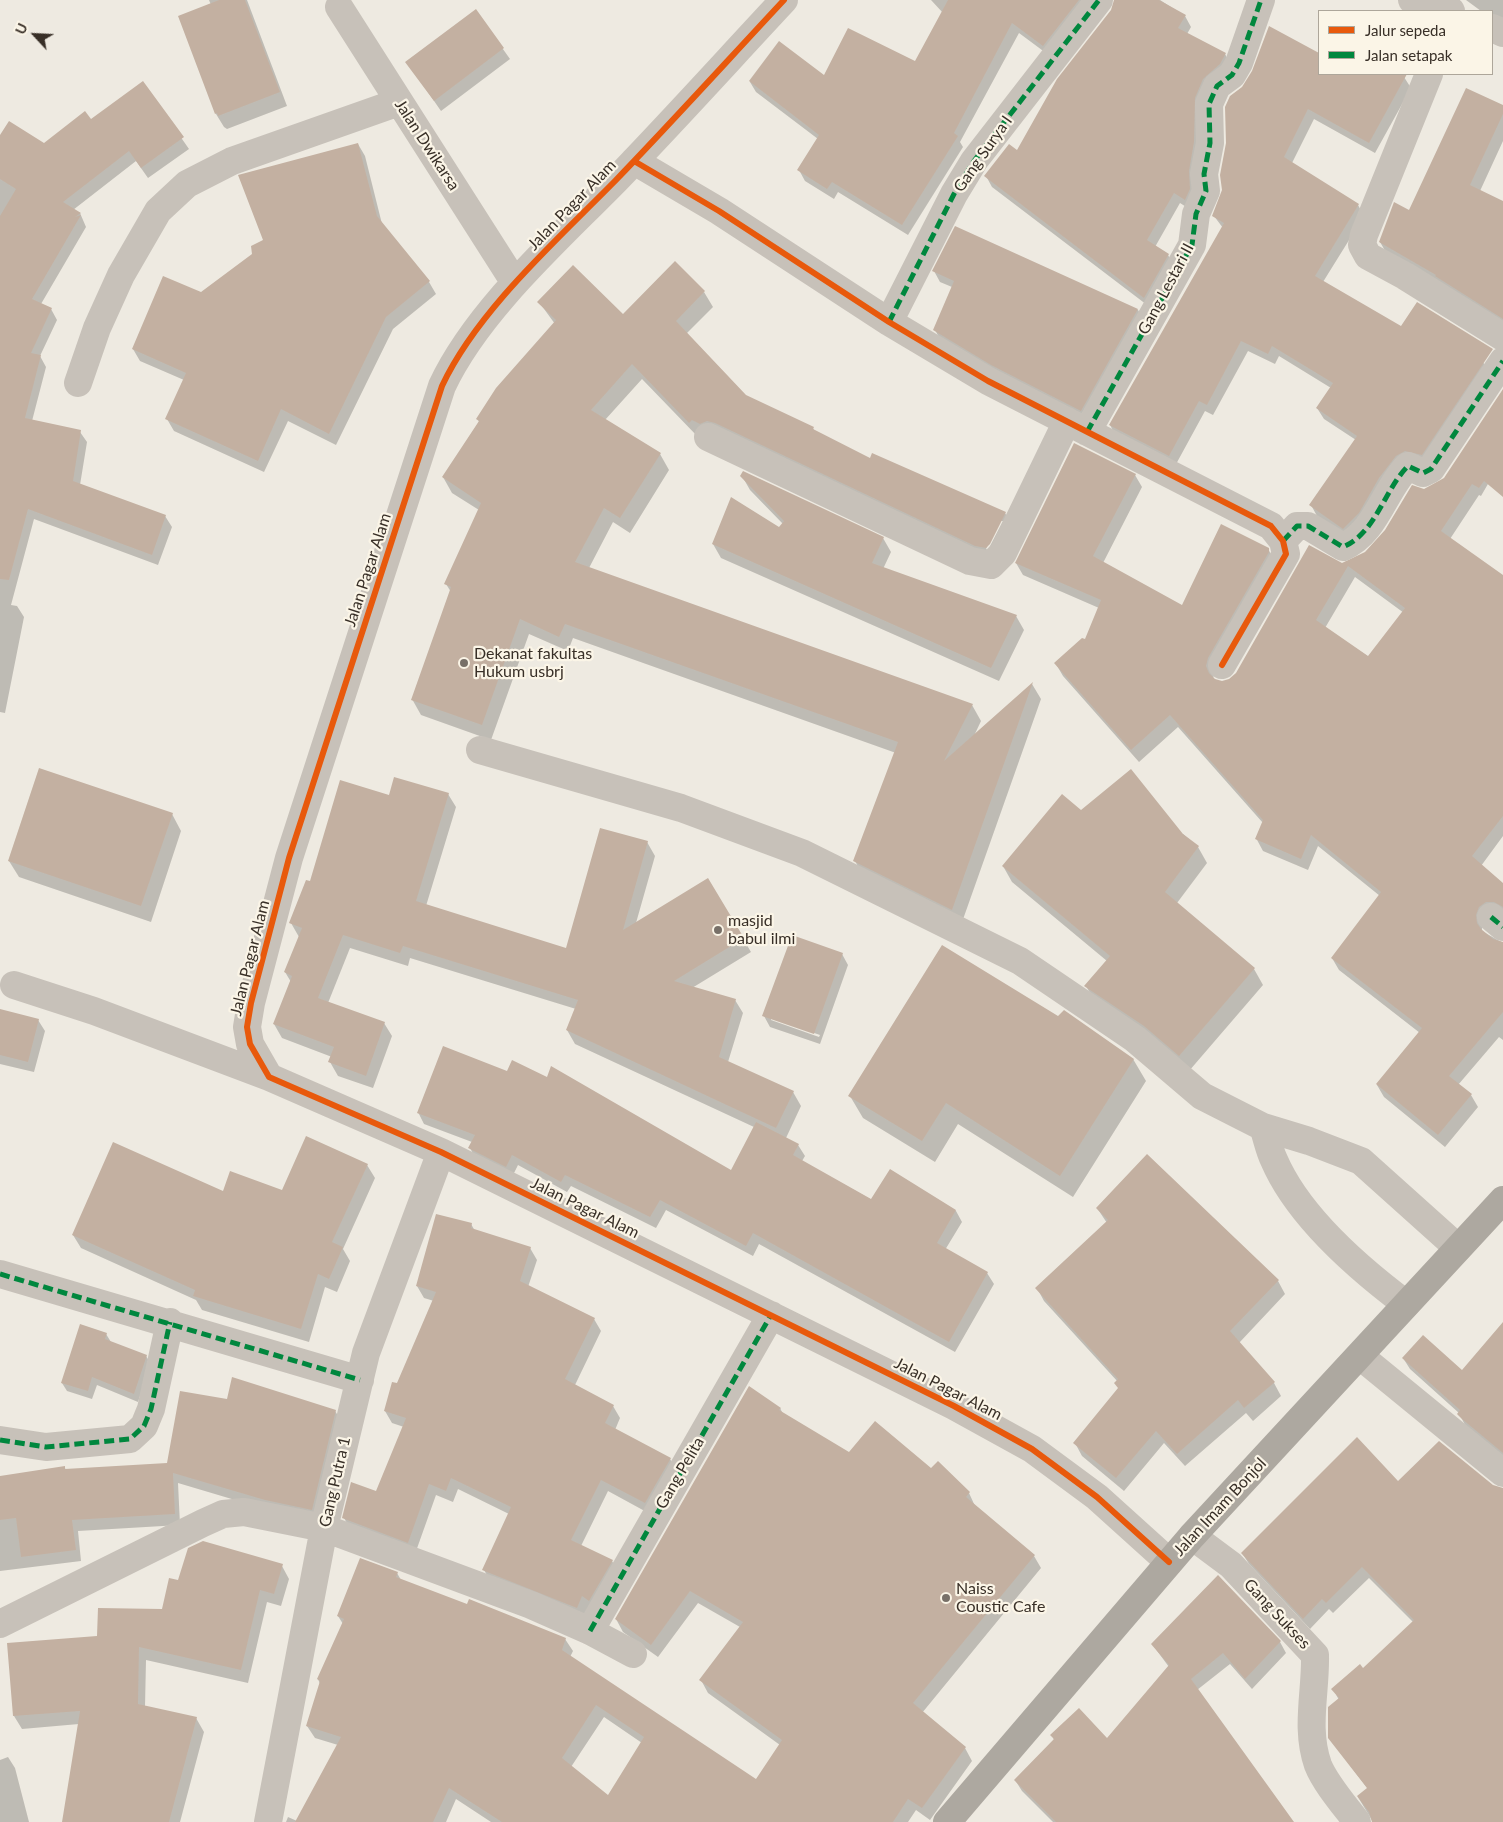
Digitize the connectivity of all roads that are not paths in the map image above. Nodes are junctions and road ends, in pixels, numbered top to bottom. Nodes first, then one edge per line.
1 (784, 0) edge
2 (1099, 0) edge
3 (1261, 0) edge
4 (1412, 0) edge
5 (340, 7) dead end
6 (1447, 10) edge
7 (1430, 75) edge
8 (399, 102) junction
9 (634, 161) junction
10 (515, 283) junction
11 (889, 322) junction
12 (1503, 337) edge
13 (1503, 361) edge
14 (78, 383) dead end
15 (1077, 427) junction
16 (708, 437) dead end
17 (1283, 541) junction
18 (1222, 665) dead end
19 (480, 750) dead end
20 (14, 985) dead end
21 (269, 1077) junction
22 (1263, 1127) junction
23 (440, 1152) junction
24 (1500, 1210) edge
25 (1458, 1248) junction
26 (0, 1274) edge
27 (1406, 1304) junction
28 (771, 1315) junction
29 (170, 1322) junction
30 (1360, 1356) junction
31 (360, 1380) junction
32 (0, 1440) edge
33 (1503, 1473) edge
34 (324, 1528) junction
35 (1192, 1536) junction
36 (1169, 1562) junction
37 (0, 1624) edge
38 (590, 1631) junction
39 (633, 1654) dead end
40 (268, 1822) edge
41 (947, 1822) edge
42 (1357, 1822) edge

1 - 9 street, Jalan Pagar Alam
2 - 11 street, Gang Surya I
3 - 15 street, Gang Lestari II
4 - 6 street
5 - 8 street, Jalan Dwikarsa
7 - 12 street
8 - 10 street, Jalan Dwikarsa
8 - 14 street
9 - 10 street, Jalan Pagar Alam
9 - 11 street
10 - 21 street, Jalan Pagar Alam
11 - 15 street
13 - 17 street
15 - 16 street, Gang Lestari II
15 - 17 street
17 - 18 street
19 - 22 street
20 - 21 street
21 - 23 street, Jalan Pagar Alam
22 - 25 street
22 - 27 street
23 - 28 street, Jalan Pagar Alam
23 - 31 street, Gang Putra 1
24 - 25 highway, Jalan Imam Bonjol
25 - 27 highway, Jalan Imam Bonjol
26 - 29 street
27 - 30 highway, Jalan Imam Bonjol
28 - 36 street, Jalan Pagar Alam
28 - 38 street, Gang Pelita
29 - 31 street
29 - 32 street
30 - 33 street
30 - 35 highway, Jalan Imam Bonjol
31 - 34 street, Gang Putra 1
34 - 37 street
34 - 38 street
34 - 40 street, Gang Putra 1
35 - 36 highway, Jalan Imam Bonjol
35 - 42 street, Gang Sukses
36 - 41 highway, Jalan Imam Bonjol
38 - 39 street

